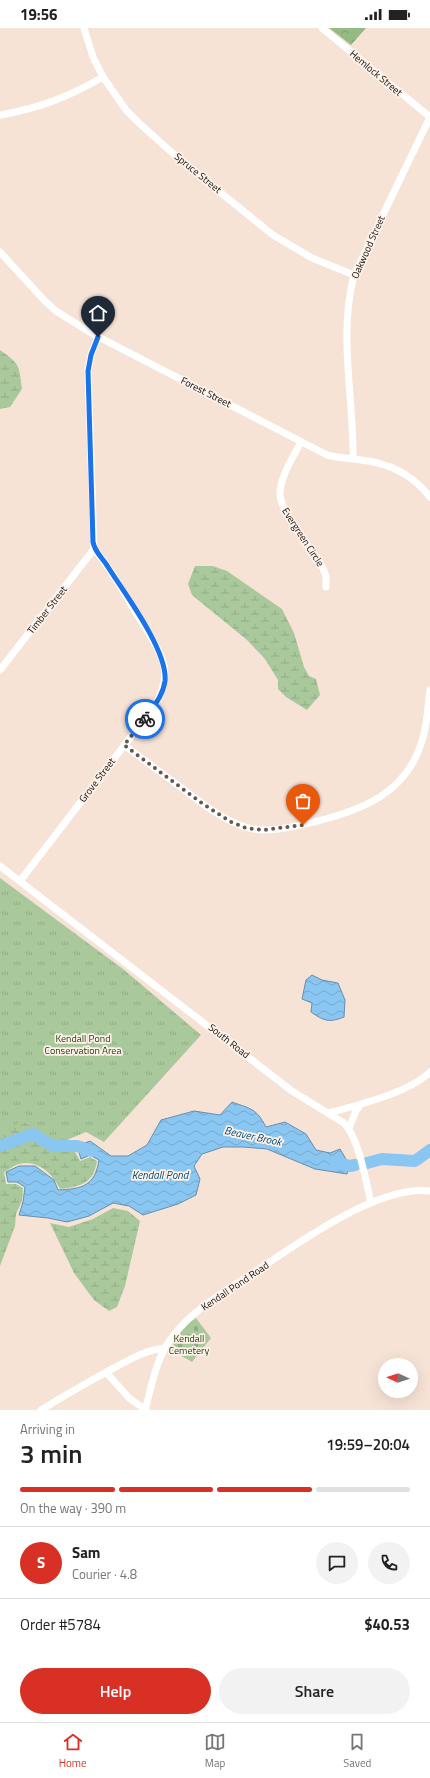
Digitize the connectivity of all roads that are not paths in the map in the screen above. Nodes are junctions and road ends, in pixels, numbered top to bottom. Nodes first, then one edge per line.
1 (84, 28) edge
2 (322, 28) edge
3 (103, 77) junction
4 (0, 115) edge
5 (430, 117) edge
6 (0, 252) edge
7 (354, 275) junction
8 (98, 337) junction
9 (301, 442) junction
10 (353, 459) junction
11 (430, 497) edge
12 (94, 550) junction
13 (326, 587) dead end
14 (0, 670) edge
15 (430, 690) edge
16 (124, 745) junction
17 (0, 866) edge
18 (20, 881) junction
19 (430, 1072) edge
20 (360, 1105) junction
21 (329, 1113) junction
22 (349, 1128) junction
23 (430, 1191) edge
24 (371, 1203) junction
25 (165, 1348) junction
26 (106, 1372) junction
27 (41, 1410) edge
28 (146, 1410) edge

1 - 3 street, Spruce Street
2 - 5 street, Hemlock Street
3 - 4 street
3 - 7 street, Spruce Street
5 - 7 street, Oakwood Street
6 - 8 street, Forest Street
7 - 10 street, Oakwood Street
8 - 9 street, Forest Street
8 - 12 street
9 - 10 street, Forest Street
9 - 13 street, Evergreen Circle
10 - 11 street, Forest Street
12 - 14 street, Timber Street
12 - 16 street, Grove Street
15 - 16 street
16 - 18 street, Grove Street
17 - 18 street, South Road
18 - 21 street, South Road
19 - 20 street
20 - 21 street
20 - 22 street
21 - 22 street, South Road
22 - 24 street
23 - 24 street
24 - 25 street, Kendall Pond Road
25 - 26 street
25 - 28 street, Kendall Pond Road
26 - 27 street
26 - 28 street

